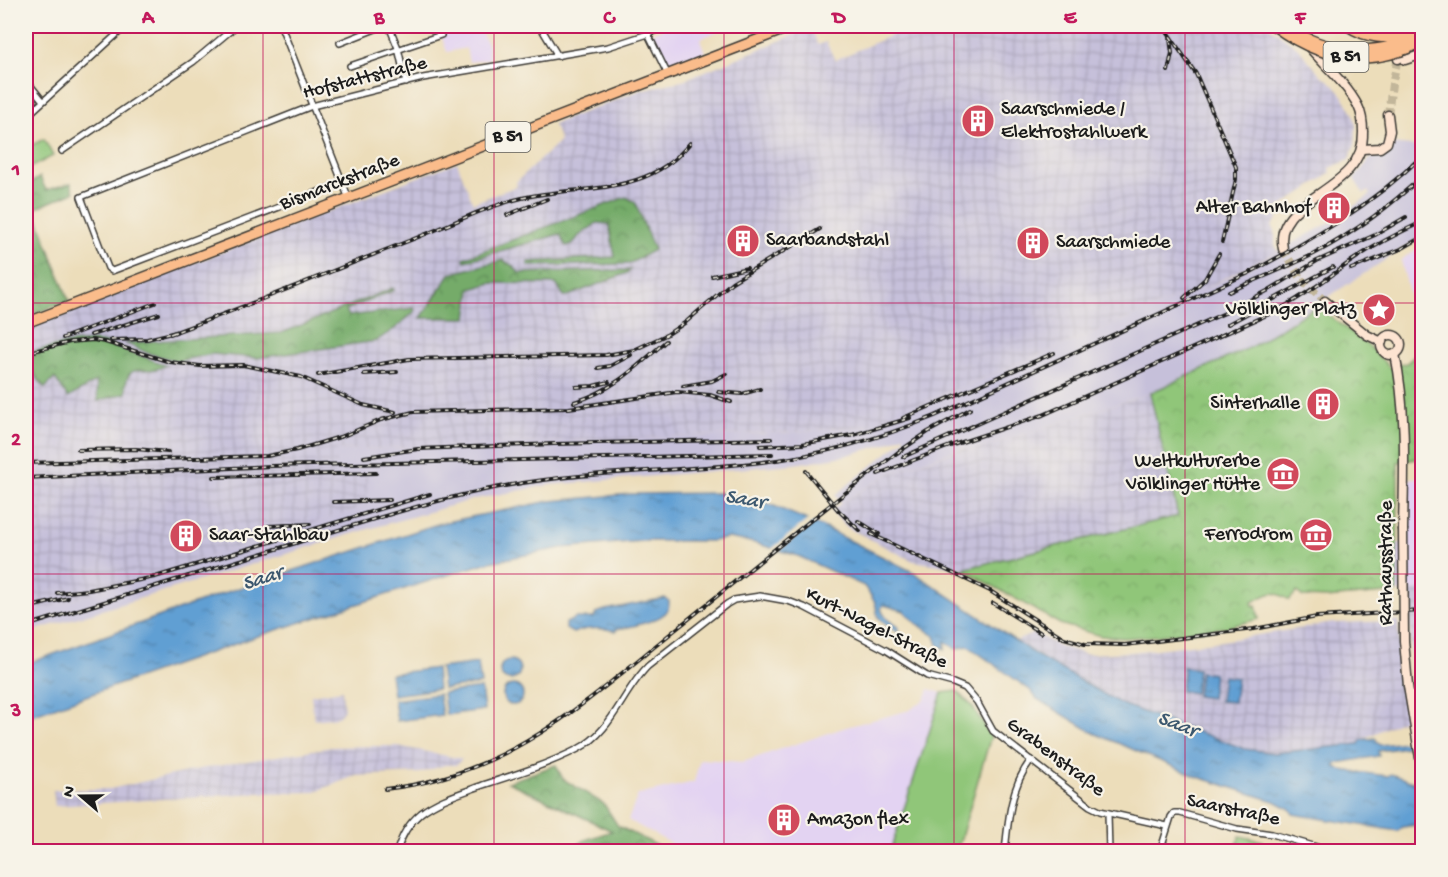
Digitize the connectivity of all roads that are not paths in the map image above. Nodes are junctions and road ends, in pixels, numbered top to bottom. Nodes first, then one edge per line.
1 (126, 26) edge
2 (236, 26) edge
3 (281, 26) edge
4 (383, 26) edge
5 (389, 26) edge
6 (540, 26) edge
7 (644, 26) edge
8 (666, 26) edge
9 (793, 26) edge
10 (1274, 26) edge
11 (1288, 26) edge
12 (1348, 26) edge
13 (1410, 27) edge
14 (1400, 30) edge
15 (648, 34) junction
16 (1422, 34) edge
17 (441, 35) dead end
18 (340, 43) dead end
19 (398, 48) junction
20 (1422, 52) edge
21 (558, 56) junction
22 (350, 66) dead end
23 (668, 75) junction
24 (26, 80) edge
25 (406, 82) junction
26 (44, 101) junction
27 (312, 106) junction
28 (1388, 116) tunnel mouth
29 (26, 117) edge
30 (1362, 149) junction
31 (62, 151) dead end
32 (342, 183) junction
33 (349, 199) junction
34 (1283, 249) tunnel mouth
35 (112, 271) joint
36 (1325, 302) tunnel mouth
37 (26, 323) edge
38 (1382, 342) junction
39 (1395, 354) junction
40 (970, 693) joint
41 (1031, 760) junction
42 (1422, 770) edge
43 (1108, 813) junction
44 (1167, 826) junction
45 (397, 852) edge
46 (1005, 852) edge
47 (1109, 852) edge
48 (1160, 852) edge
49 (1334, 852) edge

1 - 26 street
2 - 31 street
3 - 27 street
4 - 18 street
5 - 19 street
6 - 21 street
7 - 15 street
8 - 15 street, Hofstattstraße
9 - 23 main road, Bismarckstraße / B 51
10 - 16 main road, B 51, bridge
11 - 16 main road, B 51, bridge
11 - 30 main road
12 - 16 main road, bridge
13 - 14 main road
13 - 16 main road
14 - 20 main road
15 - 21 street, Hofstattstraße
15 - 23 street
17 - 19 street
19 - 22 street
19 - 25 street
21 - 25 street, Hofstattstraße
23 - 33 main road, Bismarckstraße / B 51
24 - 26 street
25 - 27 street, Hofstattstraße
26 - 29 street
27 - 32 street
27 - 35 street, Hofstattstraße
28 - 30 main road
30 - 34 main road
32 - 33 street
32 - 35 street, Bismarckstraße
33 - 37 main road, Bismarckstraße / B 51
36 - 38 main road
38 - 39 main road
38 - 39 main road
39 - 42 main road, Rathausstraße, bridge
40 - 41 street, Grabenstraße
40 - 45 street, Kurt-Nagel-Straße
41 - 43 street, Grabenstraße
41 - 46 street
43 - 44 street, Grabenstraße
43 - 47 street, Grabenstraße
44 - 48 street
44 - 49 street, Saarstraße

